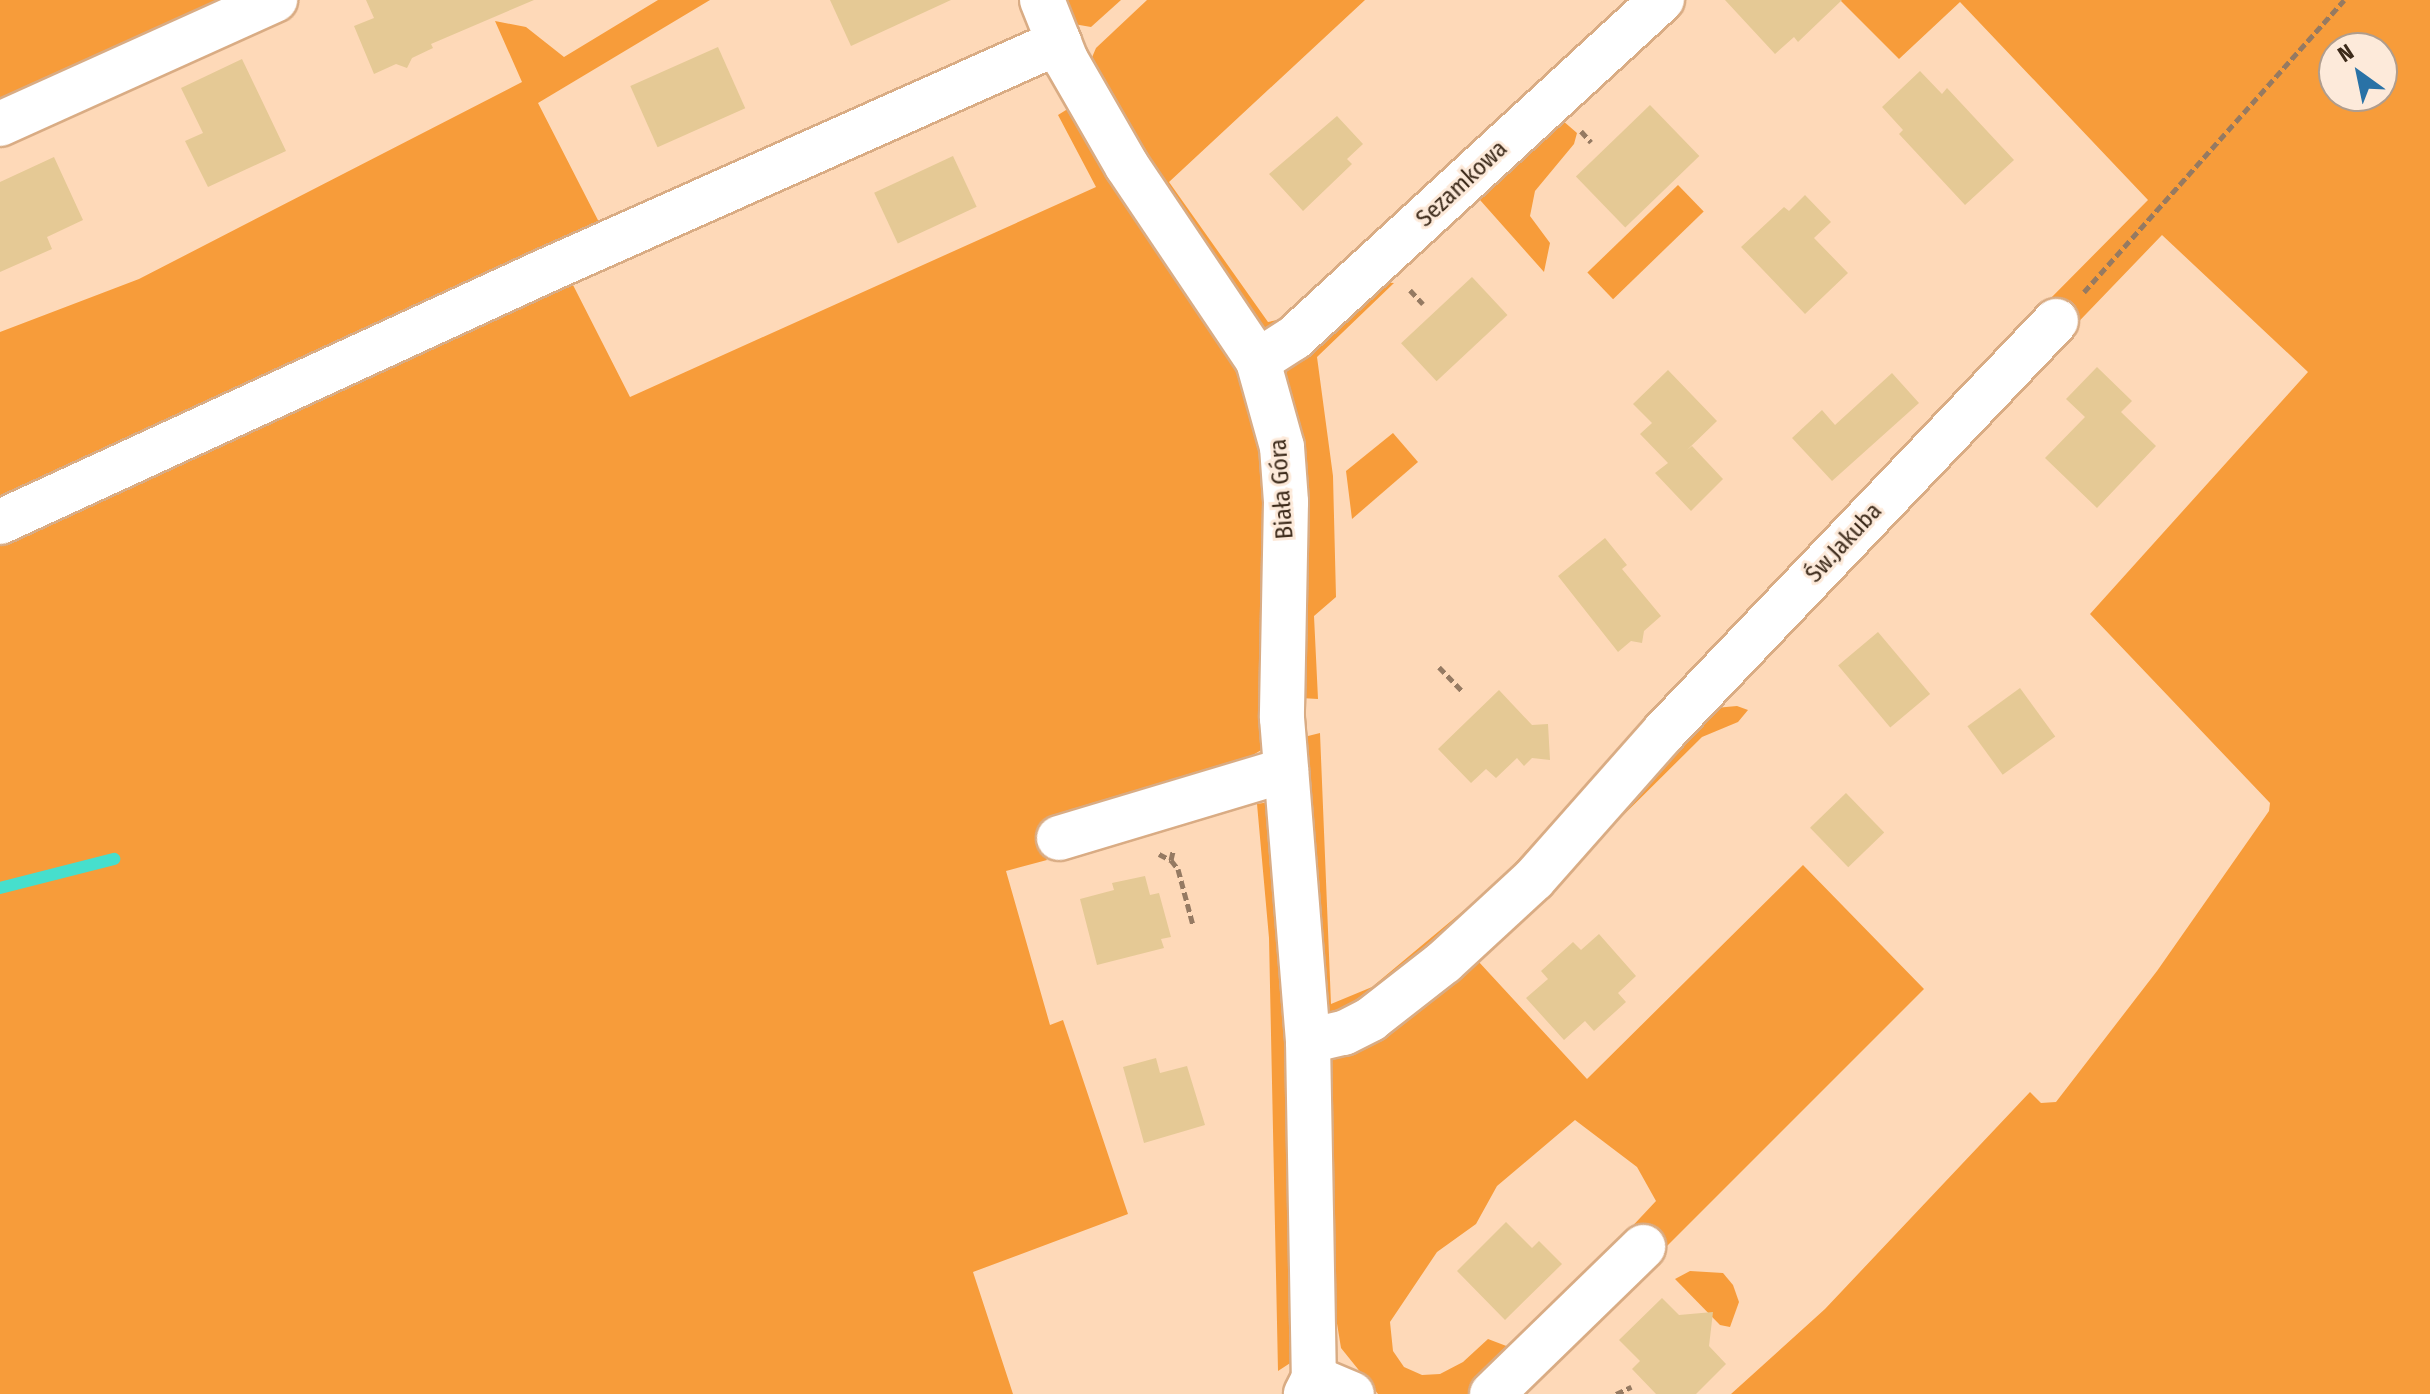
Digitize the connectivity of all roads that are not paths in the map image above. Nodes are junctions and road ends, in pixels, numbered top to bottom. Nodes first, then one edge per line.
1 (275, 0) edge
2 (1042, 0) edge
3 (1662, 0) edge
4 (1059, 42) junction
5 (0, 124) edge
6 (2056, 321) road end
7 (1258, 361) junction
8 (0, 522) edge
9 (1286, 770) junction
10 (1059, 838) dead end
11 (1308, 1041) junction
12 (1643, 1247) dead end
13 (1324, 1389) edge
14 (1492, 1394) edge

1 - 5 street
2 - 4 street, Biała Góra
3 - 7 street, Sezamkowa
4 - 7 street, Biała Góra
4 - 8 street
6 - 11 street, Św.Jakuba
7 - 9 street, Biała Góra
9 - 10 street
9 - 11 street, Biała Góra
11 - 13 street, Biała Góra
12 - 14 street

